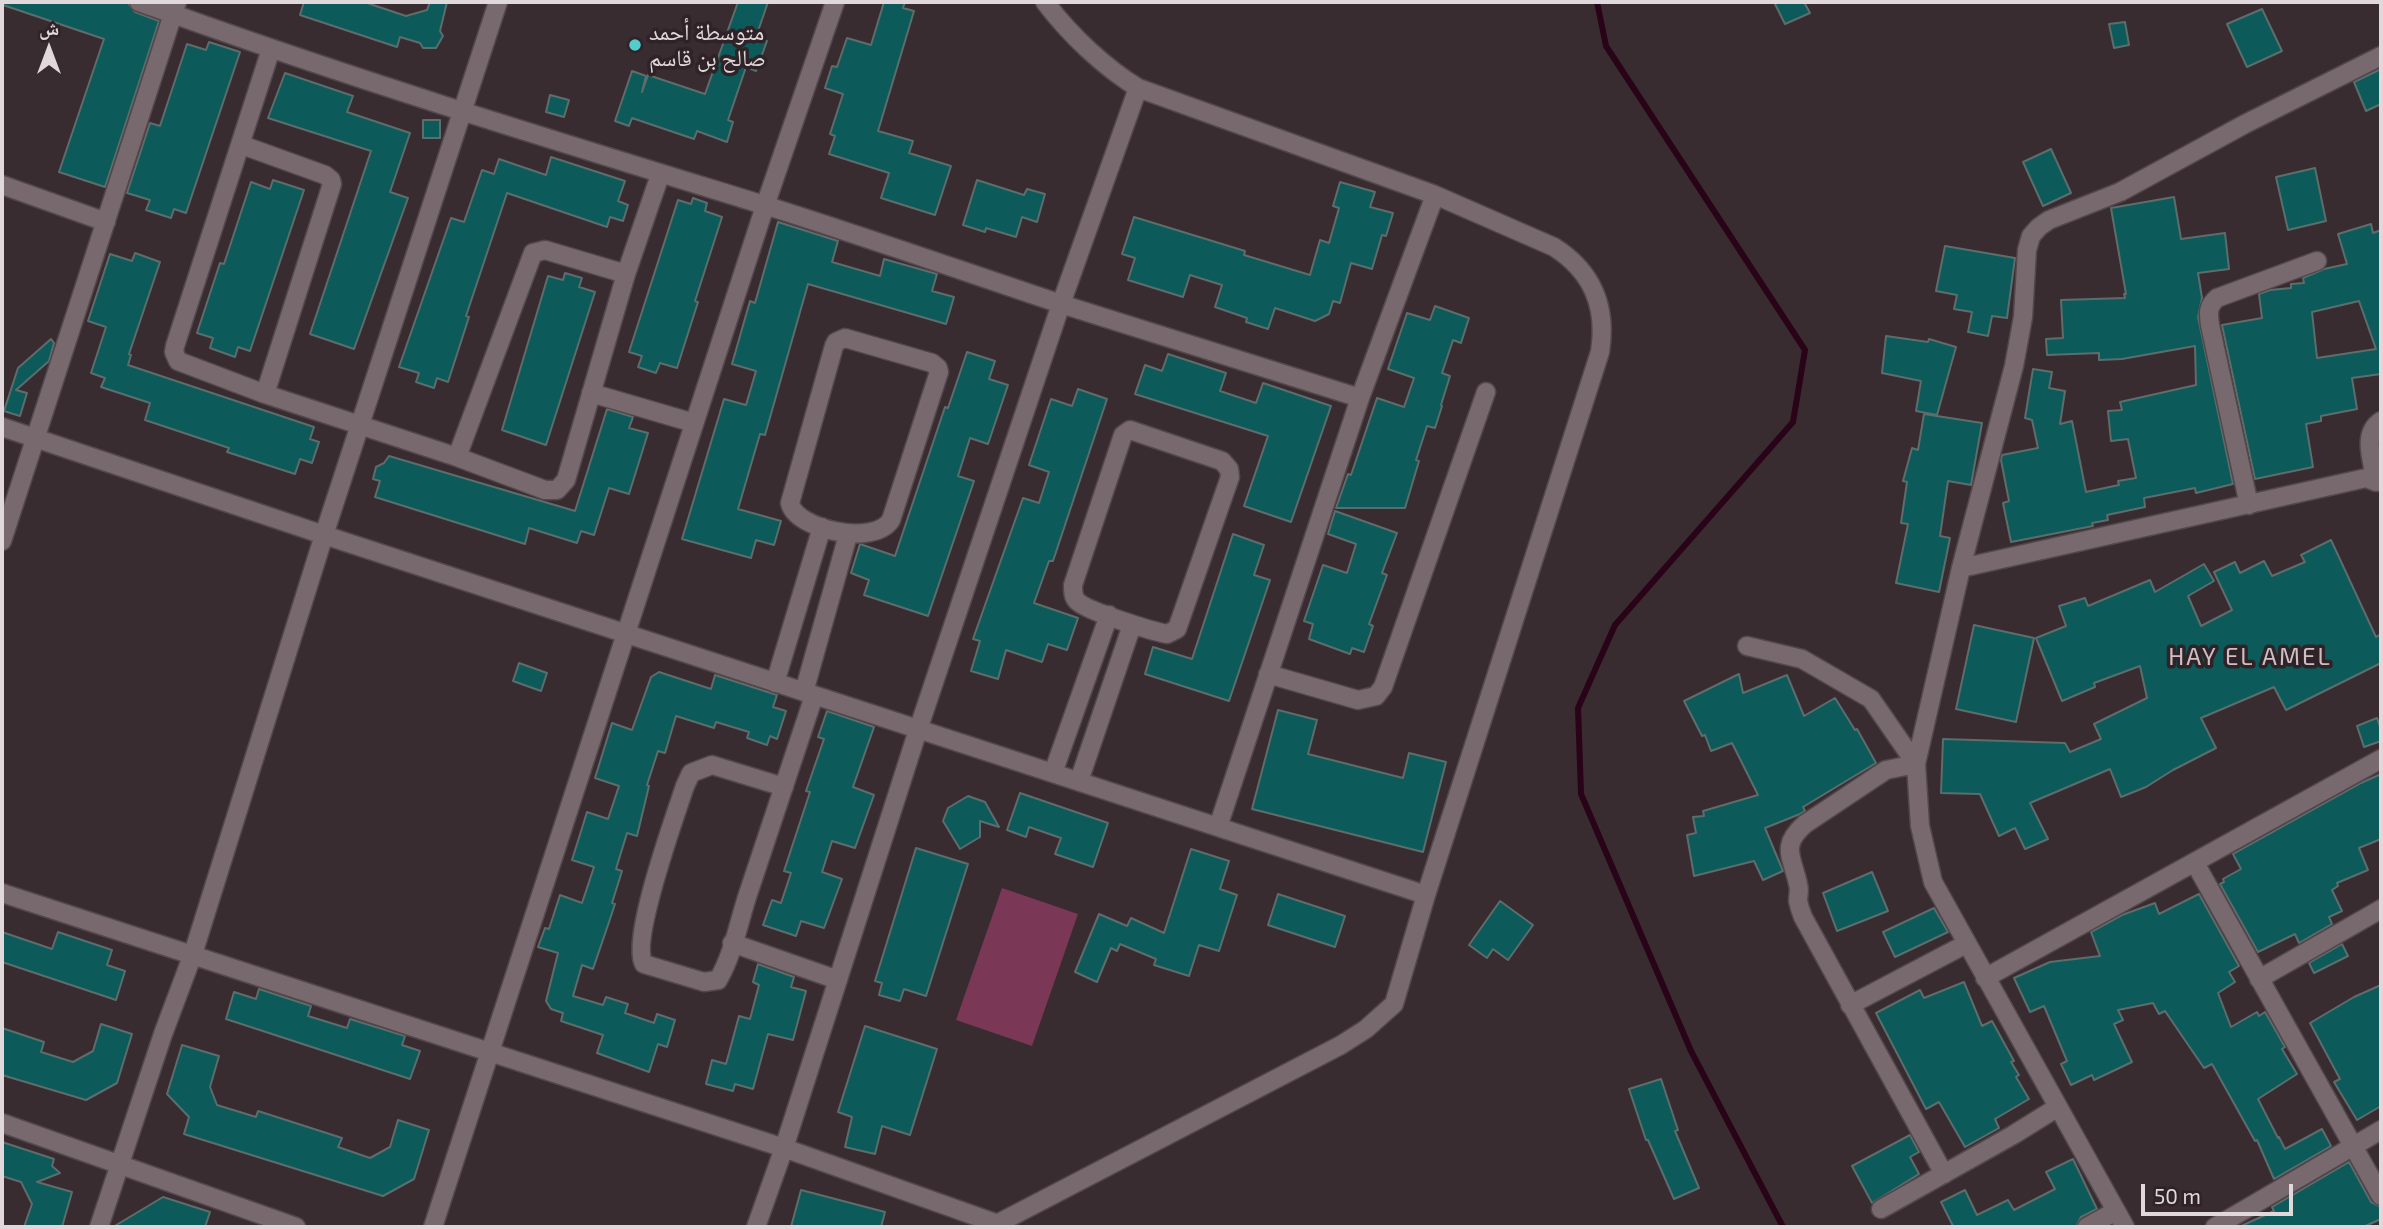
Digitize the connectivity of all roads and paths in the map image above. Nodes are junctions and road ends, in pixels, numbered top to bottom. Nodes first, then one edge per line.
1 (139, 2) edge
2 (498, 2) edge
3 (835, 2) edge
4 (1045, 2) edge
5 (175, 8) edge
6 (271, 49) junction
7 (2381, 56) edge
8 (1138, 88) junction
9 (463, 110) junction
10 (242, 145) junction
11 (660, 174) junction
12 (2, 186) edge
13 (1435, 195) junction
14 (765, 206) junction
15 (106, 222) junction
16 (2317, 261) dead end
17 (626, 274) junction
18 (1061, 304) junction
19 (1486, 392) dead end
20 (592, 393) junction
21 (265, 394) junction
22 (1360, 398) junction
23 (2381, 421) edge
24 (694, 423) junction
25 (359, 426) junction
26 (2, 427) edge
27 (36, 437) junction
28 (457, 457) junction
29 (2378, 480) edge
30 (2249, 505) junction
31 (822, 527) junction
32 (848, 535) junction
33 (324, 536) junction
34 (2, 541) edge
35 (1961, 568) junction
36 (1109, 615) junction
37 (1132, 625) junction
38 (625, 634) junction
39 (1746, 646) dead end
40 (1268, 674) junction
41 (775, 683) junction
42 (809, 694) junction
43 (918, 730) junction
44 (2381, 759) edge
45 (1916, 764) junction
46 (1053, 773) junction
47 (1079, 781) junction
48 (784, 787) junction
49 (1218, 827) junction
50 (2195, 863) junction
51 (2, 893) edge
52 (1426, 895) junction
53 (2381, 909) edge
54 (732, 943) junction
55 (1966, 944) junction
56 (193, 954) junction
57 (1985, 978) junction
58 (838, 979) junction
59 (2259, 979) junction
60 (1850, 1005) junction
61 (489, 1050) junction
62 (2058, 1107) junction
63 (2, 1123) edge
64 (2381, 1130) edge
65 (2353, 1146) junction
66 (784, 1148) junction
67 (120, 1164) junction
68 (1944, 1174) junction
69 (2381, 1196) edge
70 (1881, 1209) dead end
71 (2121, 1219) edge
72 (993, 1225) edge
73 (99, 1227) edge
74 (296, 1227) edge
75 (433, 1227) edge
76 (756, 1227) edge
77 (2087, 1227) edge
78 (2215, 1227) edge

1 - 5 street
2 - 9 street
3 - 14 street
4 - 8 street
5 - 6 street
5 - 15 street
6 - 9 street
6 - 10 street
7 - 35 street
8 - 13 street
8 - 18 street
9 - 11 street
9 - 25 street
10 - 21 street
10 - 21 street
11 - 14 street
11 - 17 street
12 - 15 street
13 - 22 street
13 - 52 street
14 - 18 street
14 - 24 street
15 - 27 street
16 - 30 street
17 - 20 street
17 - 28 street
18 - 22 street
18 - 43 street
19 - 40 street
20 - 24 street
20 - 28 street
21 - 25 street
22 - 40 street
23 - 29 street
24 - 38 street
25 - 28 street
25 - 33 street
26 - 27 street
27 - 33 street
27 - 34 street
29 - 30 street
30 - 35 street
31 - 32 street
31 - 32 street
31 - 41 street
32 - 42 street
33 - 38 street
33 - 56 street
35 - 45 street
36 - 37 street
36 - 37 street
36 - 46 street
37 - 47 street
38 - 41 street
38 - 61 street
39 - 45 street
40 - 49 street
41 - 42 street
42 - 43 street
42 - 48 street
43 - 46 street
43 - 58 street
44 - 50 street
45 - 55 street
45 - 60 street
46 - 47 street
47 - 49 street
48 - 54 street
48 - 54 street
49 - 52 street
50 - 57 street
50 - 59 street
51 - 56 street
52 - 72 street
53 - 59 street
54 - 58 street
55 - 57 street
55 - 60 street
56 - 61 street
56 - 67 street
57 - 62 street
58 - 66 street
59 - 65 street
60 - 68 street
61 - 66 street
61 - 75 street
62 - 68 street
62 - 71 street
63 - 67 street
64 - 65 street
65 - 69 street
65 - 78 street
66 - 72 street
66 - 76 street
67 - 73 street
67 - 74 street
68 - 70 street
71 - 77 street

